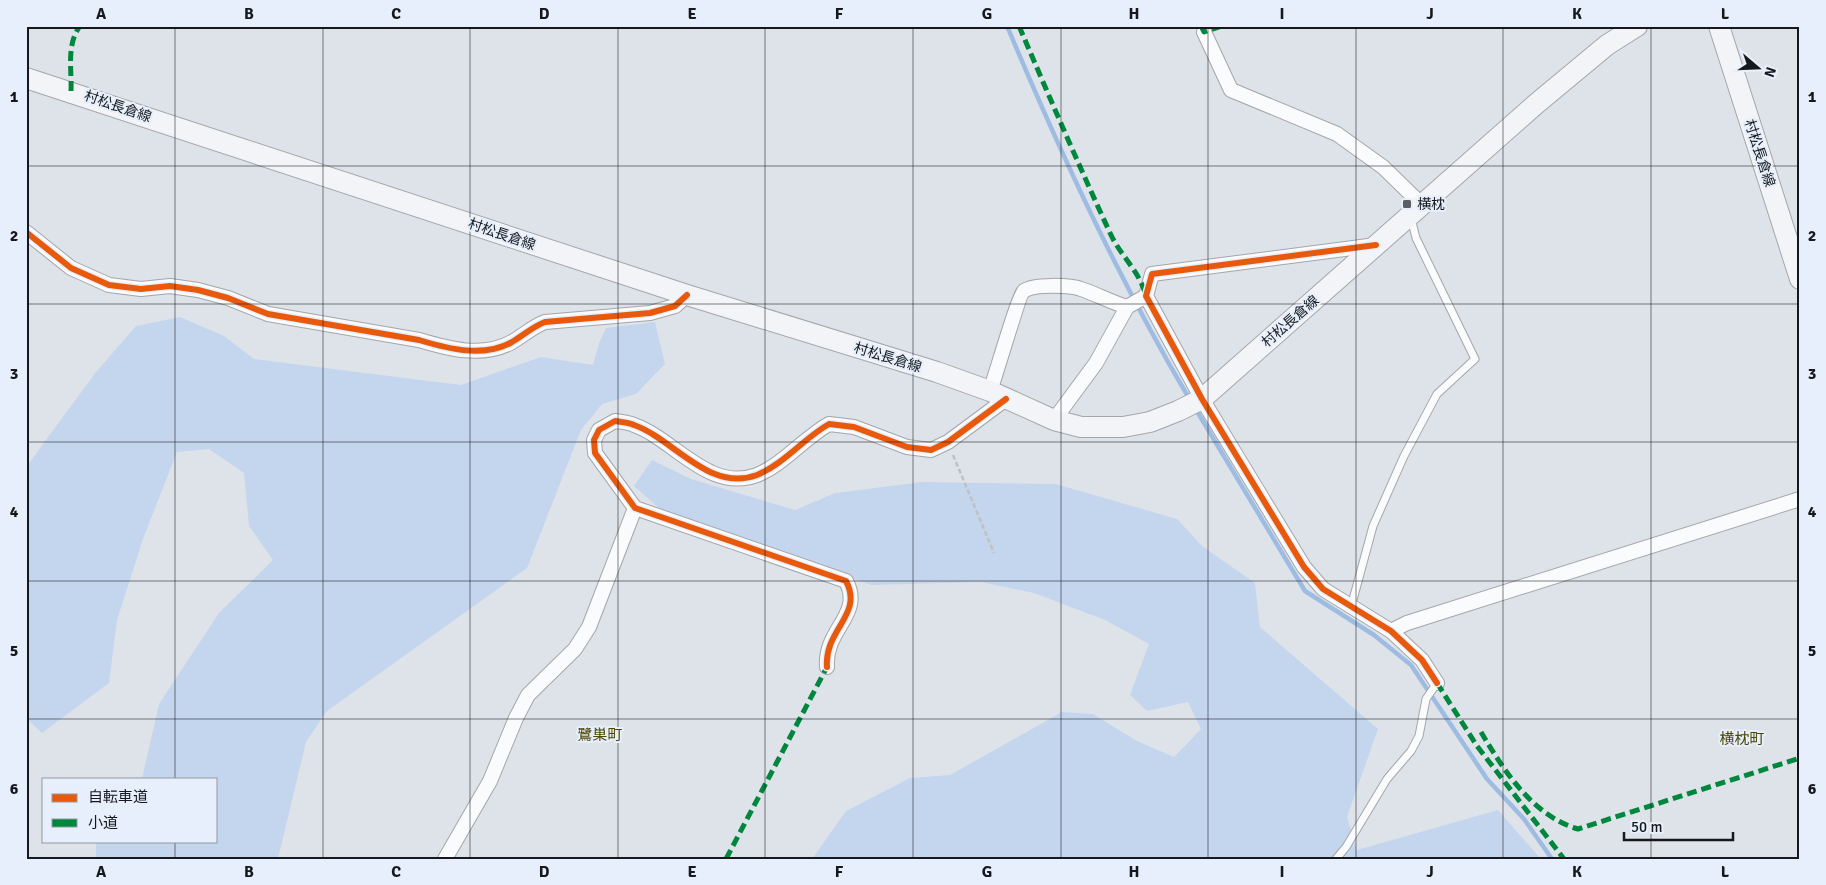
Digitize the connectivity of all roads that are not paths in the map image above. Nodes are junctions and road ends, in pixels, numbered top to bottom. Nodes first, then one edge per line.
1 (1637, 26) edge
2 (1719, 26) edge
3 (1204, 32) dead end
4 (26, 78) edge
5 (1416, 211) junction
6 (26, 232) edge
7 (1376, 245) junction
8 (1800, 279) edge
9 (687, 295) junction
10 (1146, 296) junction
11 (1127, 307) junction
12 (998, 395) junction
13 (1202, 399) junction
14 (1054, 420) junction
15 (1800, 499) edge
16 (635, 508) junction
17 (1351, 606) junction
18 (1391, 631) junction
19 (827, 667) dead end
20 (1437, 683) joint
21 (445, 859) edge
22 (1336, 859) edge

1 - 5 main road, 村松長倉線
2 - 8 main road, 村松長倉線
3 - 5 street
4 - 9 main road, 村松長倉線
5 - 7 main road, 村松長倉線
5 - 17 lane
6 - 9 street
7 - 10 street
7 - 13 main road, 村松長倉線
9 - 12 main road, 村松長倉線
10 - 11 street
10 - 13 street
11 - 12 street
11 - 14 street
12 - 14 main road, 村松長倉線
12 - 16 street
13 - 14 main road, 村松長倉線
13 - 17 street
15 - 18 street
16 - 19 street
16 - 21 street
17 - 18 street
18 - 20 street
20 - 22 lane

